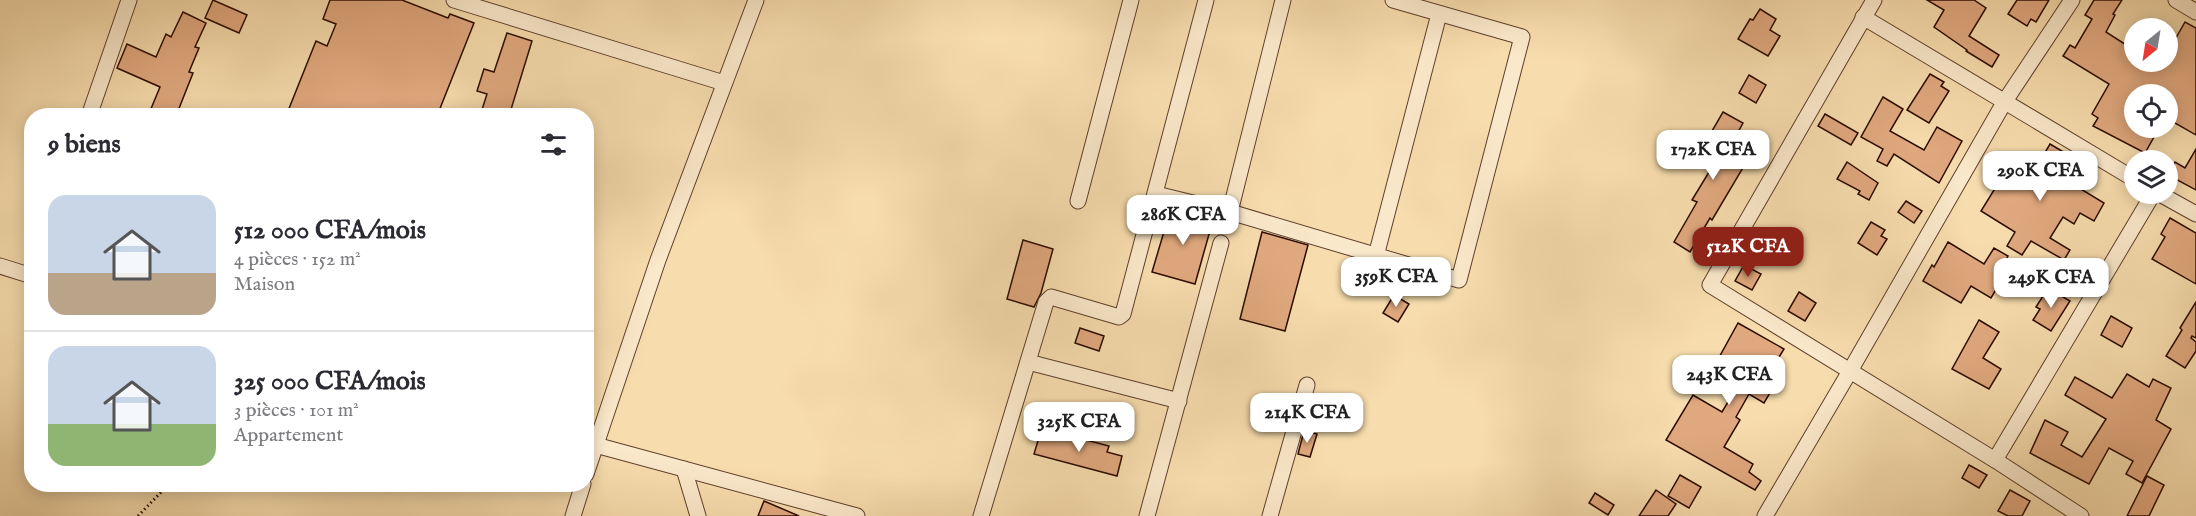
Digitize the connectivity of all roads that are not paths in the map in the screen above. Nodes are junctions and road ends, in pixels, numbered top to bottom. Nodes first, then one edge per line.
1 (129, 0) edge
2 (454, 0) edge
3 (756, 0) edge
4 (1131, 0) edge
5 (1206, 0) edge
6 (1283, 0) edge
7 (1393, 0) edge
8 (1874, 0) edge
9 (2072, 0) edge
10 (2176, 0) edge
11 (2196, 12) edge
12 (1438, 14) junction
13 (1863, 17) junction
14 (724, 83) junction
15 (2005, 101) junction
16 (92, 108) edge
17 (2124, 172) edge
18 (1156, 194) junction
19 (1078, 201) dead end
20 (2147, 204) edge
21 (2178, 204) edge
22 (1230, 212) junction
23 (2196, 214) edge
24 (1221, 243) dead end
25 (1376, 256) junction
26 (0, 266) edge
27 (24, 274) edge
28 (1028, 362) junction
29 (1851, 371) junction
30 (1307, 385) dead end
31 (1179, 400) junction
32 (594, 436) edge
33 (594, 445) edge
34 (1995, 460) junction
35 (684, 469) junction
36 (580, 492) edge
37 (573, 516) edge
38 (698, 516) edge
39 (857, 516) edge
40 (981, 516) edge
41 (1147, 516) edge
42 (1270, 516) edge
43 (1765, 516) edge
44 (2081, 516) edge

1 - 16 street
2 - 14 street
3 - 14 street
4 - 19 street
5 - 18 street
6 - 22 street
7 - 12 street
8 - 13 street
9 - 15 street
10 - 11 street
12 - 25 street
12 - 25 street
13 - 15 street
13 - 29 street
14 - 32 street
15 - 17 street
15 - 29 street
18 - 22 street
18 - 28 street
20 - 34 street
21 - 23 street
22 - 25 street
24 - 31 street
26 - 27 street
28 - 31 street
28 - 40 street
29 - 34 street
29 - 43 street
30 - 42 street
31 - 41 street
33 - 35 street
34 - 44 street
35 - 38 street
35 - 39 street
36 - 37 street

